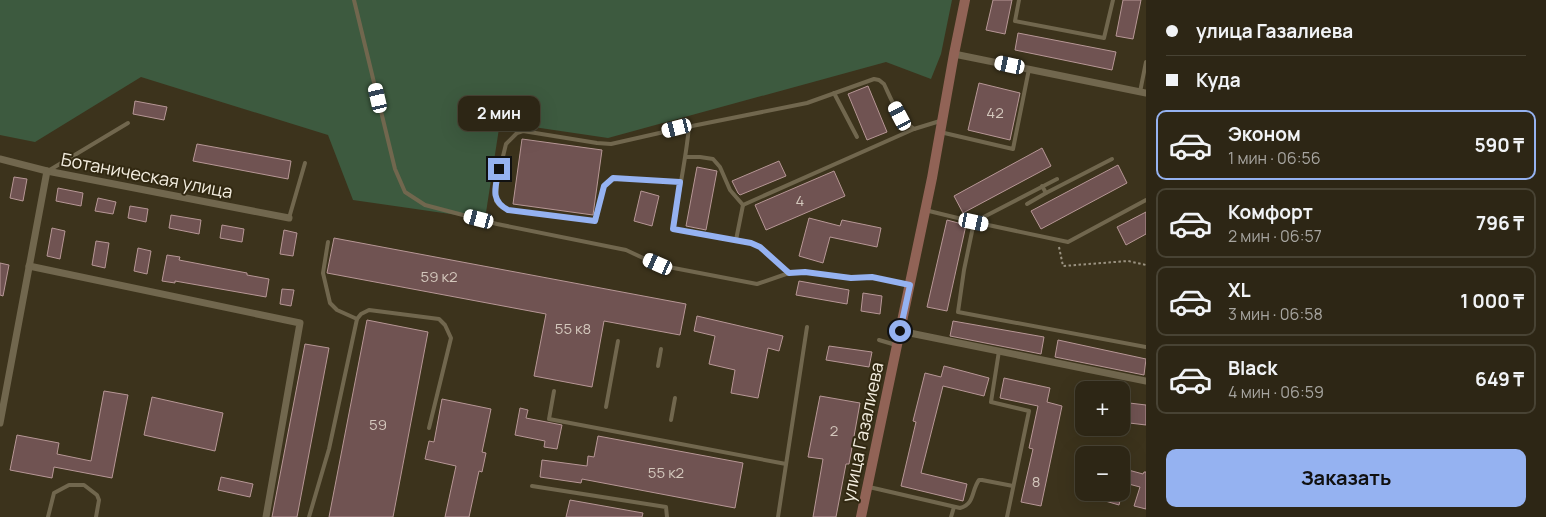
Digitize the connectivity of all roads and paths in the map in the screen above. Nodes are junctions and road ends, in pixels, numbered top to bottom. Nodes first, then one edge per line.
1 (354, 0) edge
2 (965, 0) edge
3 (1019, 0) edge
4 (1112, 0) edge
5 (954, 54) junction
6 (1146, 62) edge
7 (1029, 69) junction
8 (834, 93) junction
9 (1143, 93) edge
10 (942, 121) junction
11 (128, 123) dead end
12 (689, 126) junction
13 (914, 129) junction
14 (940, 132) junction
15 (857, 137) dead end
16 (686, 157) junction
17 (0, 159) edge
18 (1112, 159) dead end
19 (305, 163) dead end
20 (47, 171) junction
21 (1057, 179) dead end
22 (680, 182) junction
23 (1042, 186) junction
24 (1046, 194) junction
25 (1146, 200) edge
26 (1026, 204) dead end
27 (743, 205) junction
28 (925, 210) junction
29 (289, 218) joint
30 (974, 222) junction
31 (736, 240) junction
32 (1057, 240) junction
33 (328, 242) dead end
34 (1146, 264) edge
35 (29, 266) junction
36 (789, 273) junction
37 (910, 285) junction
38 (357, 319) junction
39 (807, 327) dead end
40 (900, 331) junction
41 (879, 340) dead end
42 (618, 341) dead end
43 (897, 346) junction
44 (1146, 347) edge
45 (661, 349) dead end
46 (999, 351) junction
47 (658, 366) dead end
48 (1146, 381) edge
49 (554, 391) dead end
50 (675, 398) dead end
51 (606, 407) dead end
52 (671, 420) dead end
53 (0, 424) edge
54 (429, 428) dead end
55 (786, 464) junction
56 (532, 486) dead end
57 (1014, 486) junction
58 (867, 487) junction
59 (954, 507) junction
60 (48, 517) edge
61 (96, 517) edge
62 (266, 517) edge
63 (309, 517) edge
64 (667, 517) edge
65 (778, 517) edge
66 (861, 517) edge
67 (952, 517) edge
68 (1007, 517) edge

1 - 36 lane
2 - 5 main road, улица Газалиева
3 - 4 lane
5 - 7 street
5 - 10 main road, улица Газалиева
6 - 9 lane
7 - 9 street
7 - 14 lane
8 - 12 lane
8 - 13 lane
8 - 15 lane
10 - 13 lane
10 - 14 main road, улица Газалиева
11 - 20 lane
12 - 16 lane
12 - 22 lane
13 - 27 lane
14 - 28 main road, улица Газалиева
16 - 22 lane
16 - 27 lane
17 - 20 street, Ботаническая улица
18 - 24 lane
19 - 29 lane
20 - 29 street, Ботаническая улица
20 - 35 street
21 - 23 lane
22 - 31 lane
23 - 24 lane
23 - 30 lane
24 - 26 lane
25 - 32 lane
27 - 31 lane
28 - 30 lane
28 - 37 main road, улица Газалиева
30 - 32 lane
30 - 44 lane
31 - 36 lane
32 - 34 path
33 - 38 lane
35 - 53 street
35 - 62 street
36 - 37 lane
37 - 40 main road, улица Газалиева
38 - 54 lane
38 - 63 lane
39 - 55 lane
40 - 43 main road, улица Газалиева
40 - 46 street
41 - 43 lane
42 - 51 lane
43 - 58 main road, улица Газалиева
45 - 47 lane
46 - 48 street
46 - 57 lane
49 - 55 lane
50 - 52 lane
55 - 65 lane
56 - 64 lane
57 - 59 lane
57 - 68 lane
58 - 59 lane
58 - 66 main road, улица Газалиева
59 - 67 lane
60 - 61 lane

